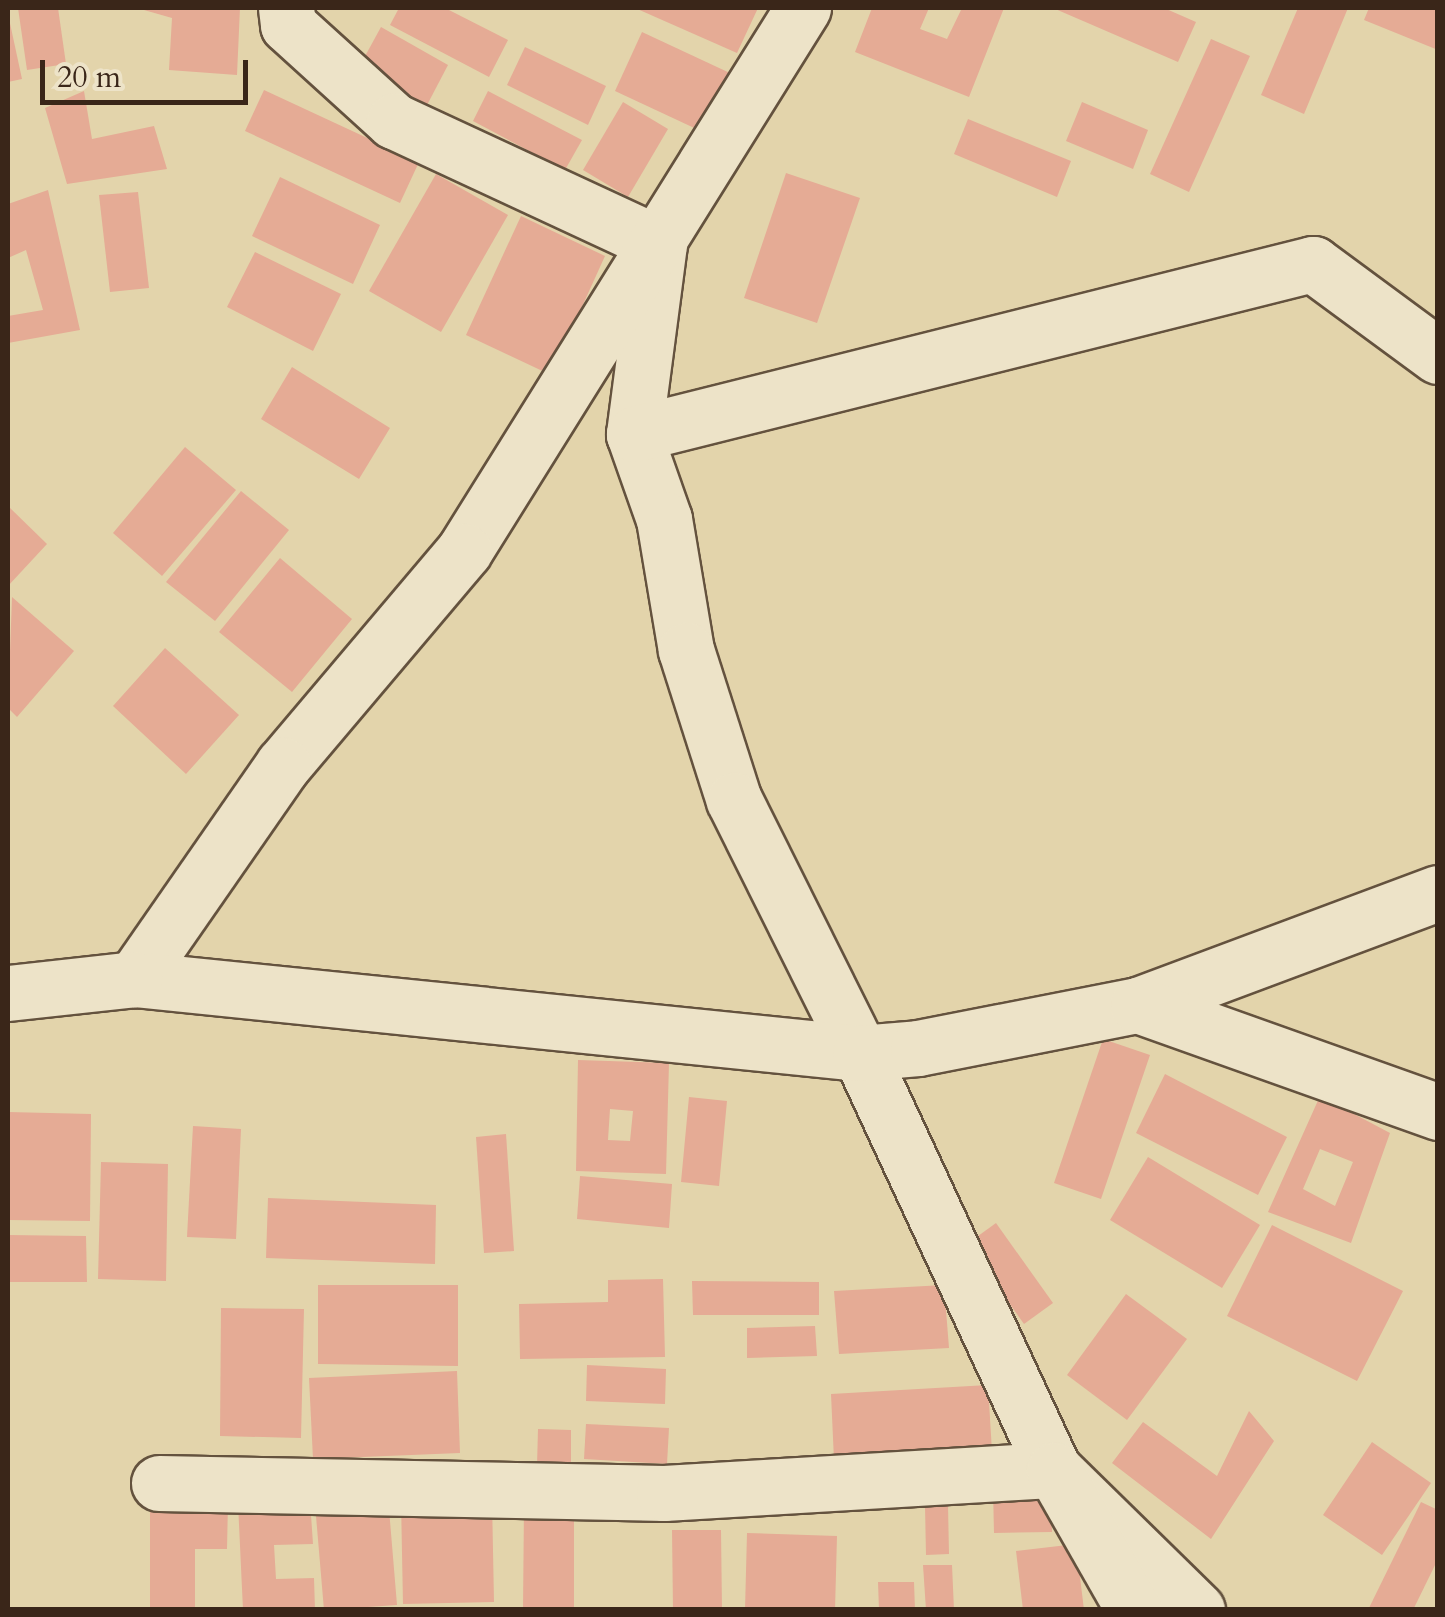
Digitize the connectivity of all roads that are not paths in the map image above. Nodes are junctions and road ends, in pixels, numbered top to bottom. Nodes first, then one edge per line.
1 (286, 8) edge
2 (803, 8) edge
3 (659, 244) junction
4 (1438, 356) edge
5 (634, 434) junction
6 (1438, 893) edge
7 (134, 980) junction
8 (8, 993) edge
9 (1138, 1005) junction
10 (860, 1052) junction
11 (1438, 1112) edge
12 (1054, 1470) junction
13 (159, 1484) dead end
14 (1134, 1610) edge
15 (1197, 1610) edge

1 - 3 street
2 - 3 street
3 - 5 street
3 - 7 street
4 - 5 street
5 - 10 street
6 - 9 street
7 - 8 street
7 - 10 street
9 - 10 street
9 - 11 street
10 - 12 street
12 - 13 street
12 - 14 street
12 - 15 street

